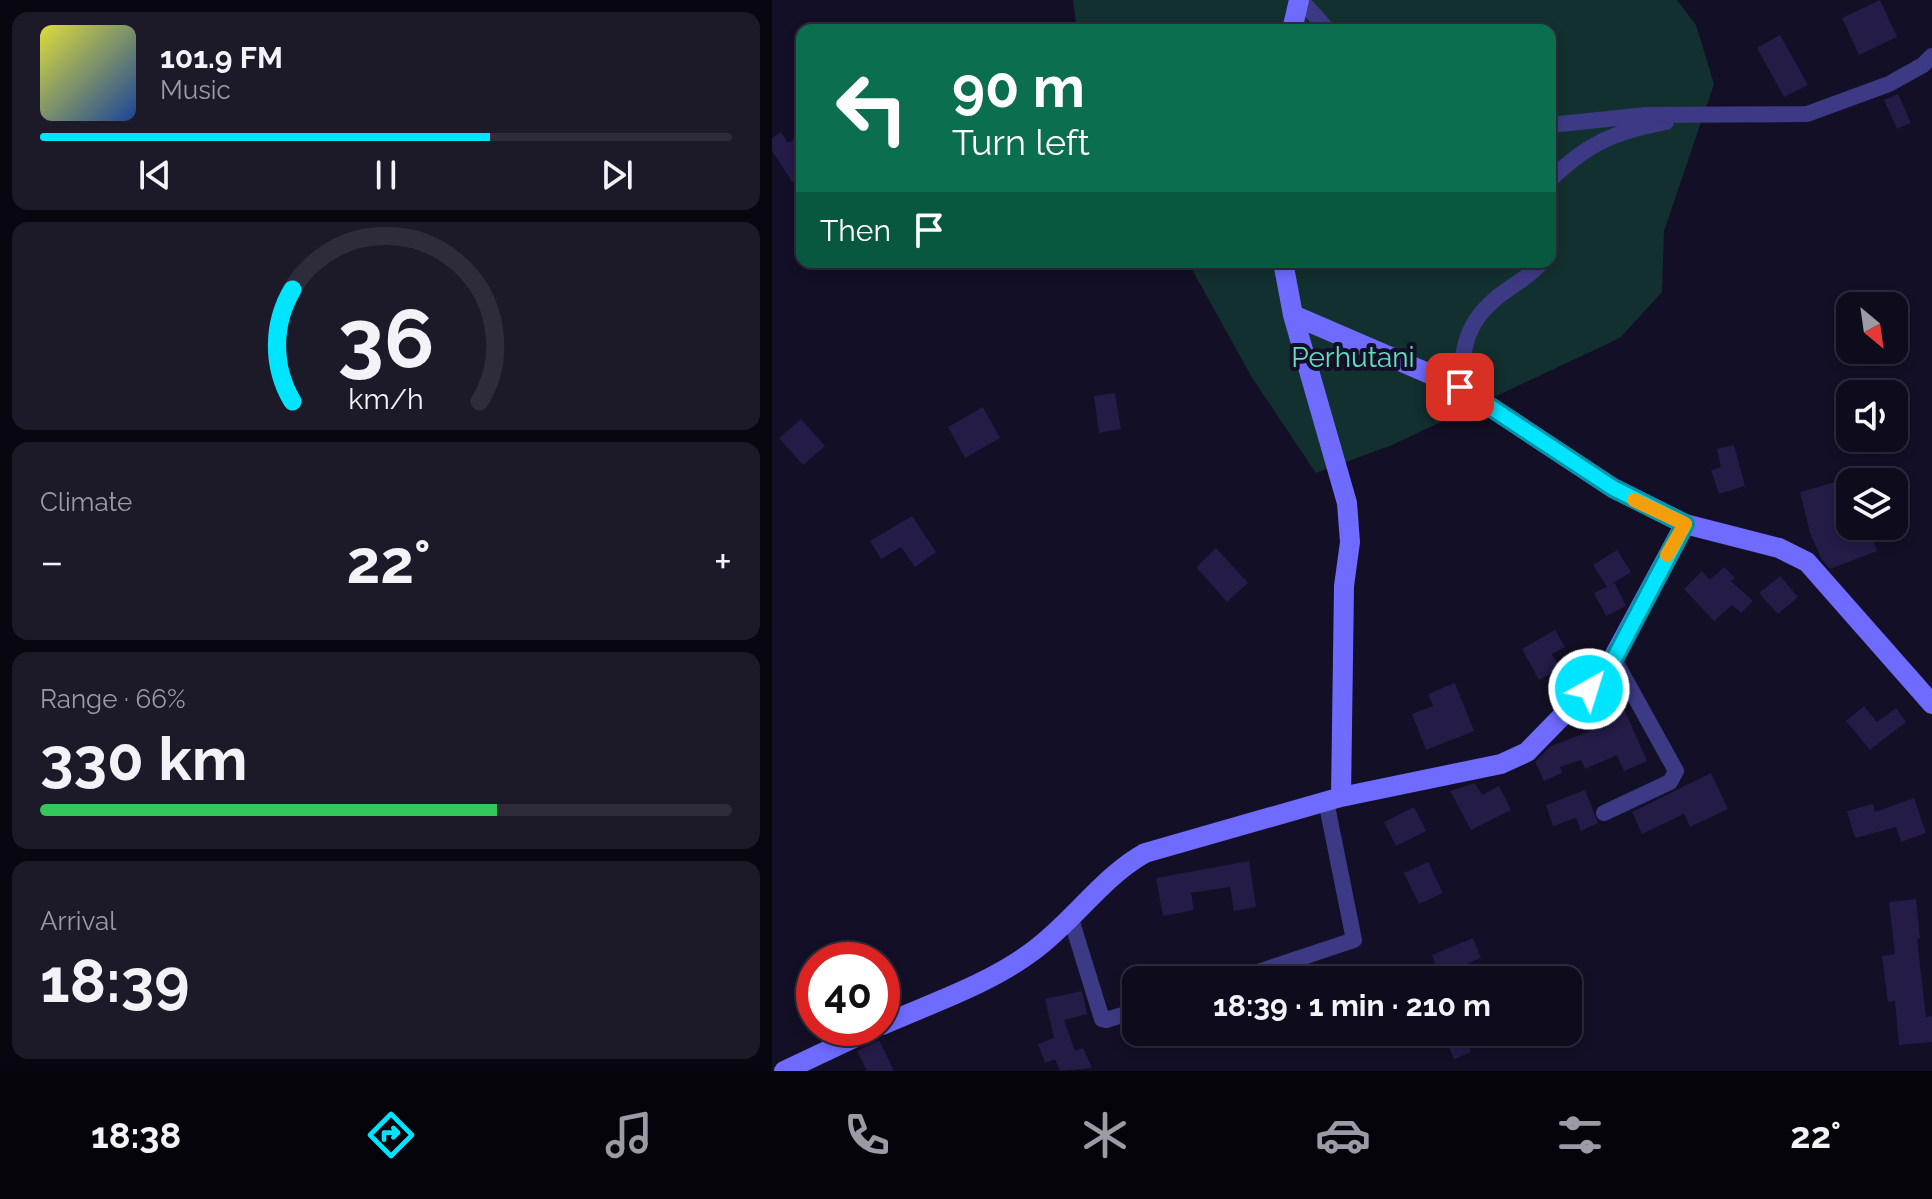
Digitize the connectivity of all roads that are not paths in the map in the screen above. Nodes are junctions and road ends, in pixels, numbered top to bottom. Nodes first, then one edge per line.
1 (1300, 0) edge
2 (1294, 24) edge
3 (1322, 24) edge
4 (1932, 56) edge
5 (1694, 114) junction
6 (1556, 124) edge
7 (1556, 174) edge
8 (1284, 268) edge
9 (1536, 268) edge
10 (1293, 315) junction
11 (1460, 387) junction
12 (1685, 524) junction
13 (1614, 659) junction
14 (1932, 704) edge
15 (1334, 799) junction
16 (1604, 813) dead end
17 (1071, 919) junction
18 (1276, 966) edge
19 (1122, 1015) edge
20 (900, 1017) edge
21 (837, 1046) edge
22 (784, 1071) edge

1 - 2 street
1 - 3 street
4 - 5 street
5 - 6 street
5 - 7 street
8 - 10 street
9 - 11 street
10 - 11 street
10 - 15 street
11 - 12 street
12 - 13 street
12 - 14 street
13 - 15 street
13 - 16 street
15 - 17 street
15 - 18 street
17 - 19 street
17 - 20 street
21 - 22 street

